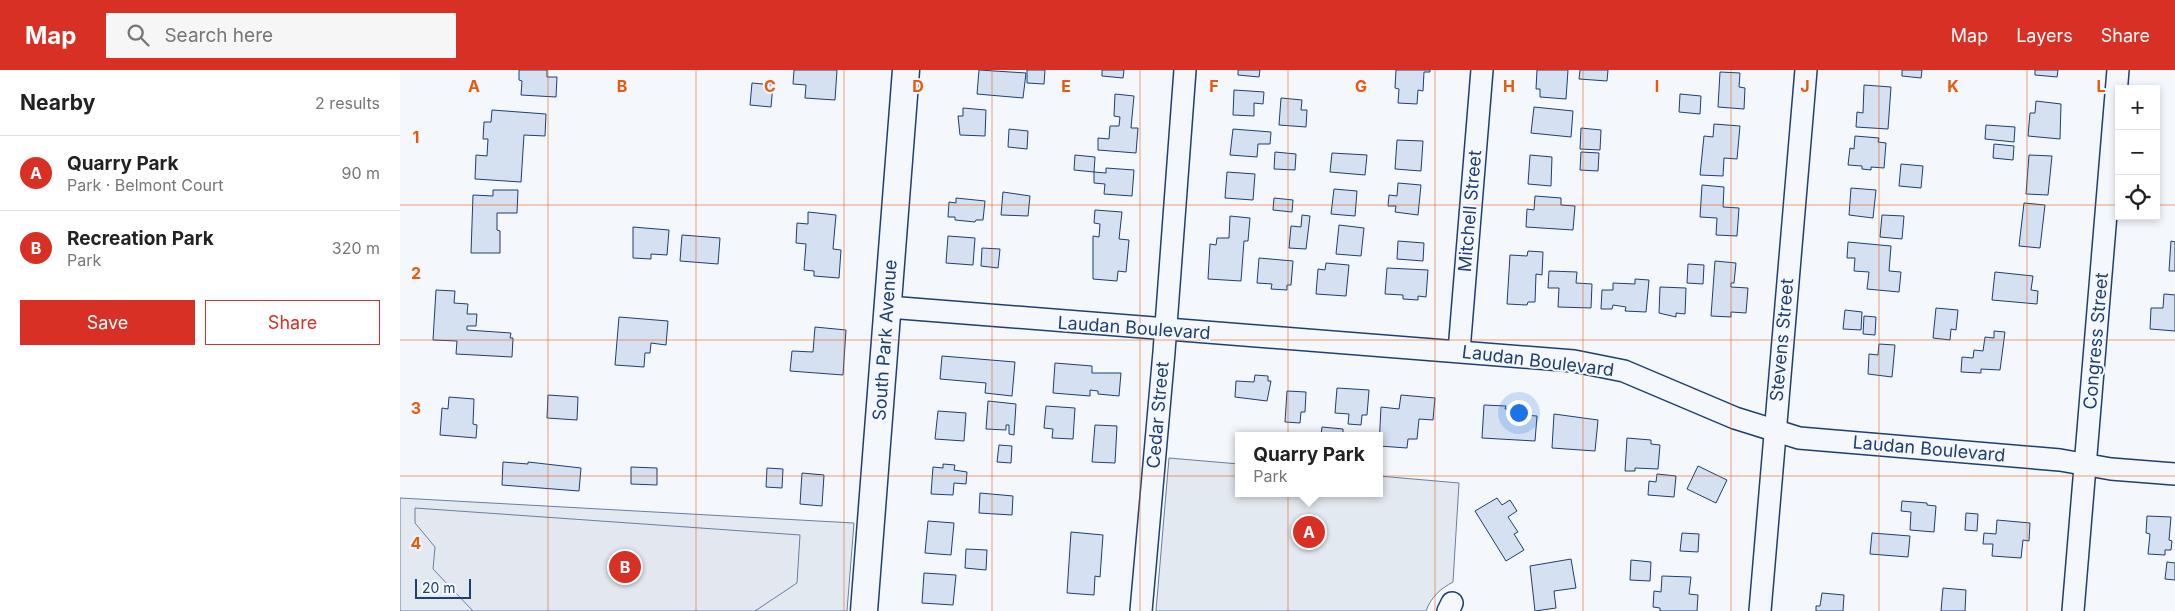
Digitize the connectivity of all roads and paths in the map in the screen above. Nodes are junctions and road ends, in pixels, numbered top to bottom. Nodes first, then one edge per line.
1 (906, 70) edge
2 (1185, 70) edge
3 (1482, 70) edge
4 (1806, 70) edge
5 (2118, 70) edge
6 (888, 307) junction
7 (1165, 330) junction
8 (1459, 351) junction
9 (1774, 430) junction
10 (2085, 464) junction
11 (2175, 474) edge
12 (864, 611) edge
13 (1141, 611) edge
14 (1760, 611) edge
15 (2073, 611) edge

1 - 6 main road, South Park Avenue
2 - 7 street, Cedar Street
3 - 8 street, Mitchell Street
4 - 9 street, Stevens Street
5 - 10 street, Congress Street
6 - 7 street, Laudan Boulevard
6 - 12 main road, South Park Avenue
7 - 8 street, Laudan Boulevard
7 - 13 street, Cedar Street
8 - 9 street, Laudan Boulevard
9 - 10 street, Laudan Boulevard
9 - 14 street, Stevens Street
10 - 11 street, Laudan Boulevard
10 - 15 street, Congress Street

